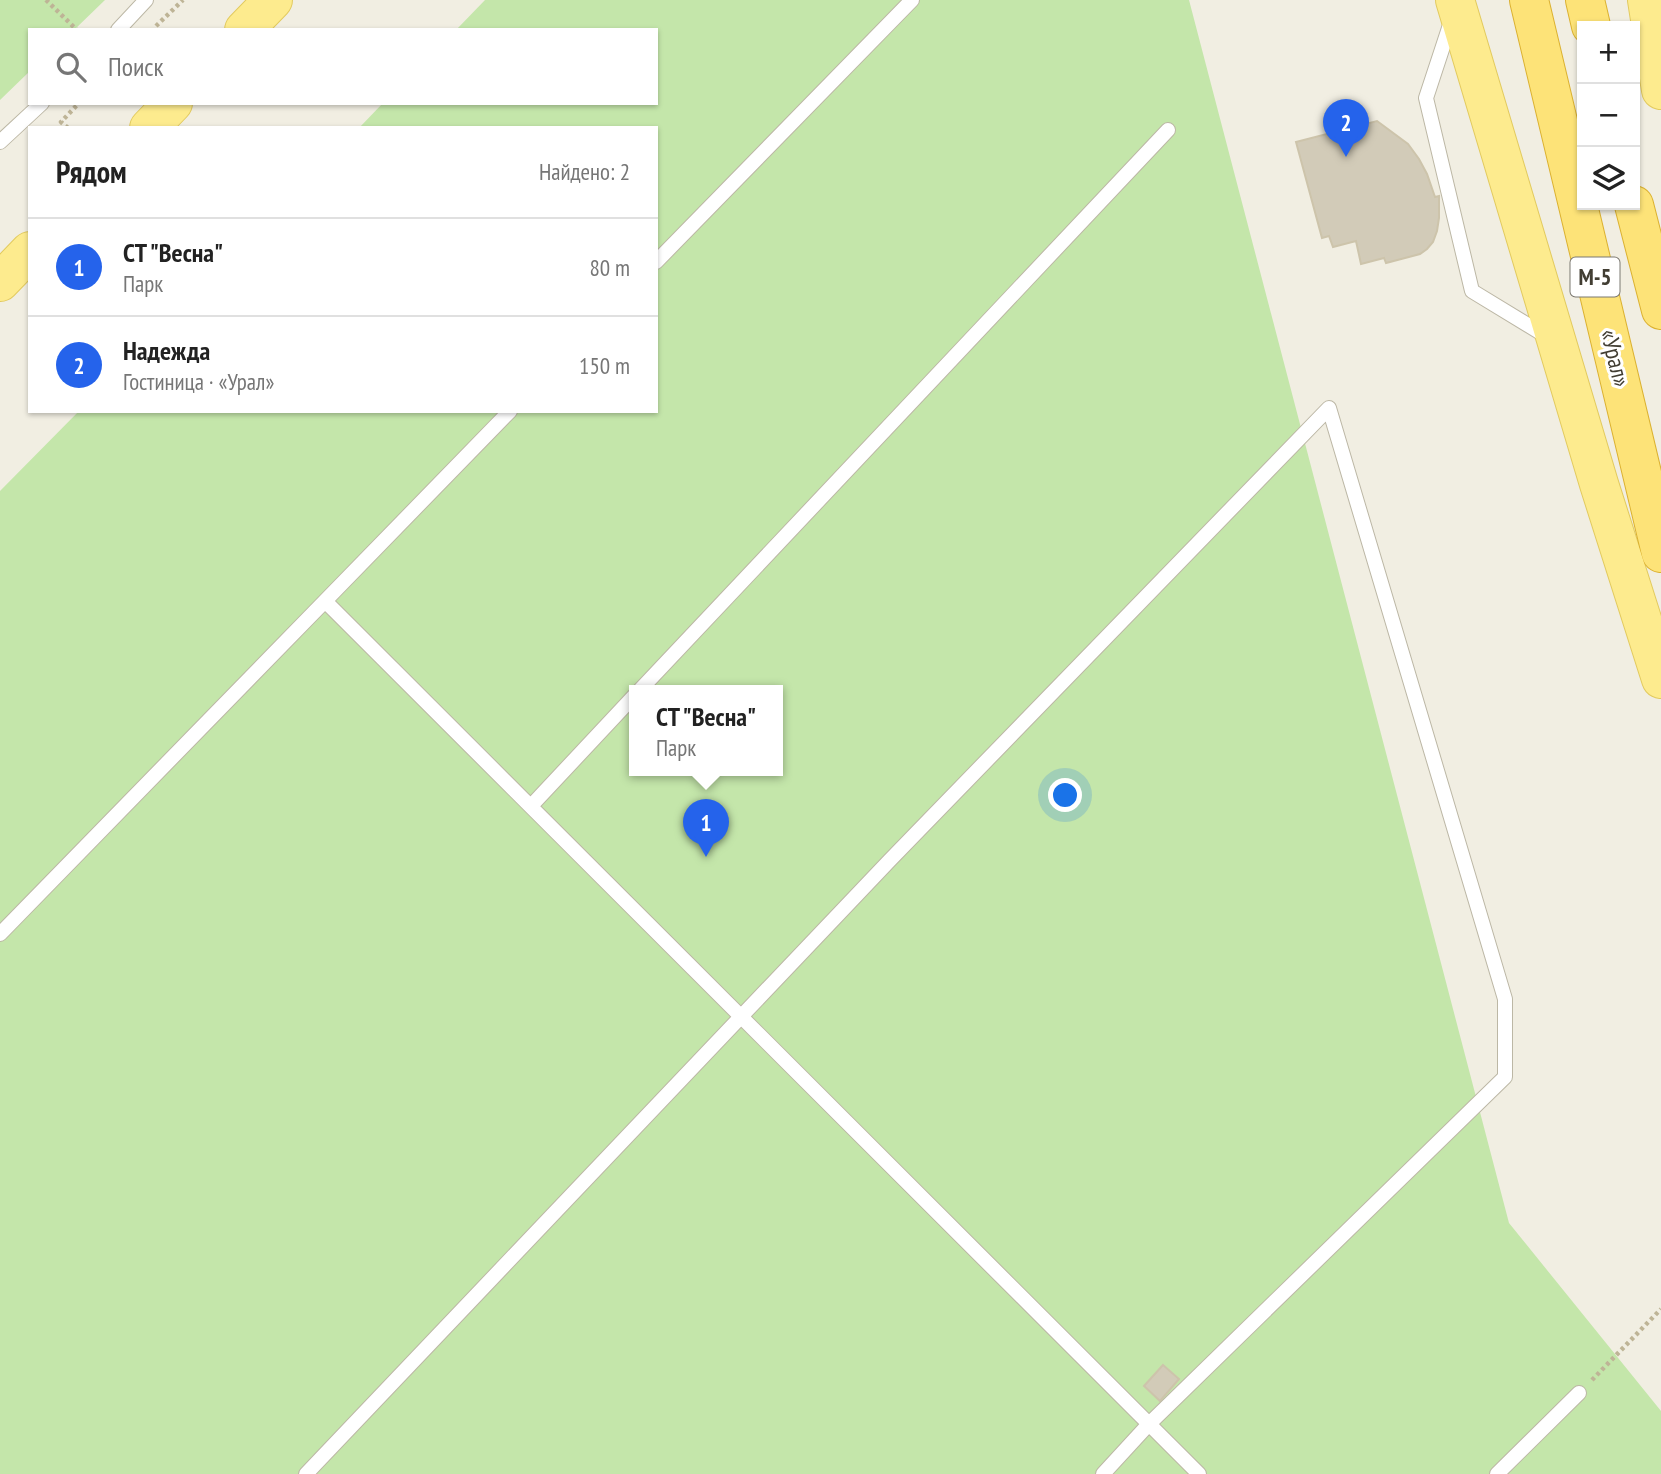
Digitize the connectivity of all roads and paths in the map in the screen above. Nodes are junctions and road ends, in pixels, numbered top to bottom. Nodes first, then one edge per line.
1 (46, 0) edge
2 (146, 0) edge
3 (183, 0) edge
4 (273, 0) edge
5 (912, 0) edge
6 (1528, 0) edge
7 (1585, 0) edge
8 (1647, 0) edge
9 (1456, 2) edge
10 (1590, 21) edge
11 (76, 28) edge
12 (120, 28) edge
13 (154, 28) edge
14 (246, 28) edge
15 (1661, 90) edge
16 (40, 105) edge
17 (77, 105) edge
18 (171, 105) edge
19 (66, 126) edge
20 (151, 126) edge
21 (1167, 130) dead end
22 (0, 142) edge
23 (1635, 210) edge
24 (28, 253) edge
25 (658, 260) edge
26 (0, 282) edge
27 (1661, 310) edge
28 (1557, 342) junction
29 (508, 413) edge
30 (1661, 553) edge
31 (325, 601) junction
32 (1661, 680) edge
33 (645, 685) edge
34 (629, 701) edge
35 (531, 806) junction
36 (0, 934) edge
37 (742, 1016) junction
38 (1661, 1309) edge
39 (1579, 1393) joint
40 (1149, 1425) junction
41 (306, 1474) edge
42 (1103, 1474) edge
43 (1199, 1474) edge
44 (1497, 1474) edge

1 - 11 path
2 - 12 lane
3 - 13 path
4 - 14 main road
5 - 25 lane
6 - 30 highway, «Урал» / М-5
7 - 10 highway
8 - 15 main road
9 - 28 main road
9 - 28 lane
16 - 22 lane
17 - 19 path
18 - 20 main road
21 - 33 lane
23 - 27 highway, М-5
24 - 26 main road
28 - 32 main road
29 - 31 lane
31 - 35 lane
31 - 36 lane
34 - 35 lane
35 - 37 lane
37 - 40 lane
37 - 40 lane
37 - 41 lane
38 - 39 path
39 - 44 lane
40 - 42 lane
40 - 43 lane

